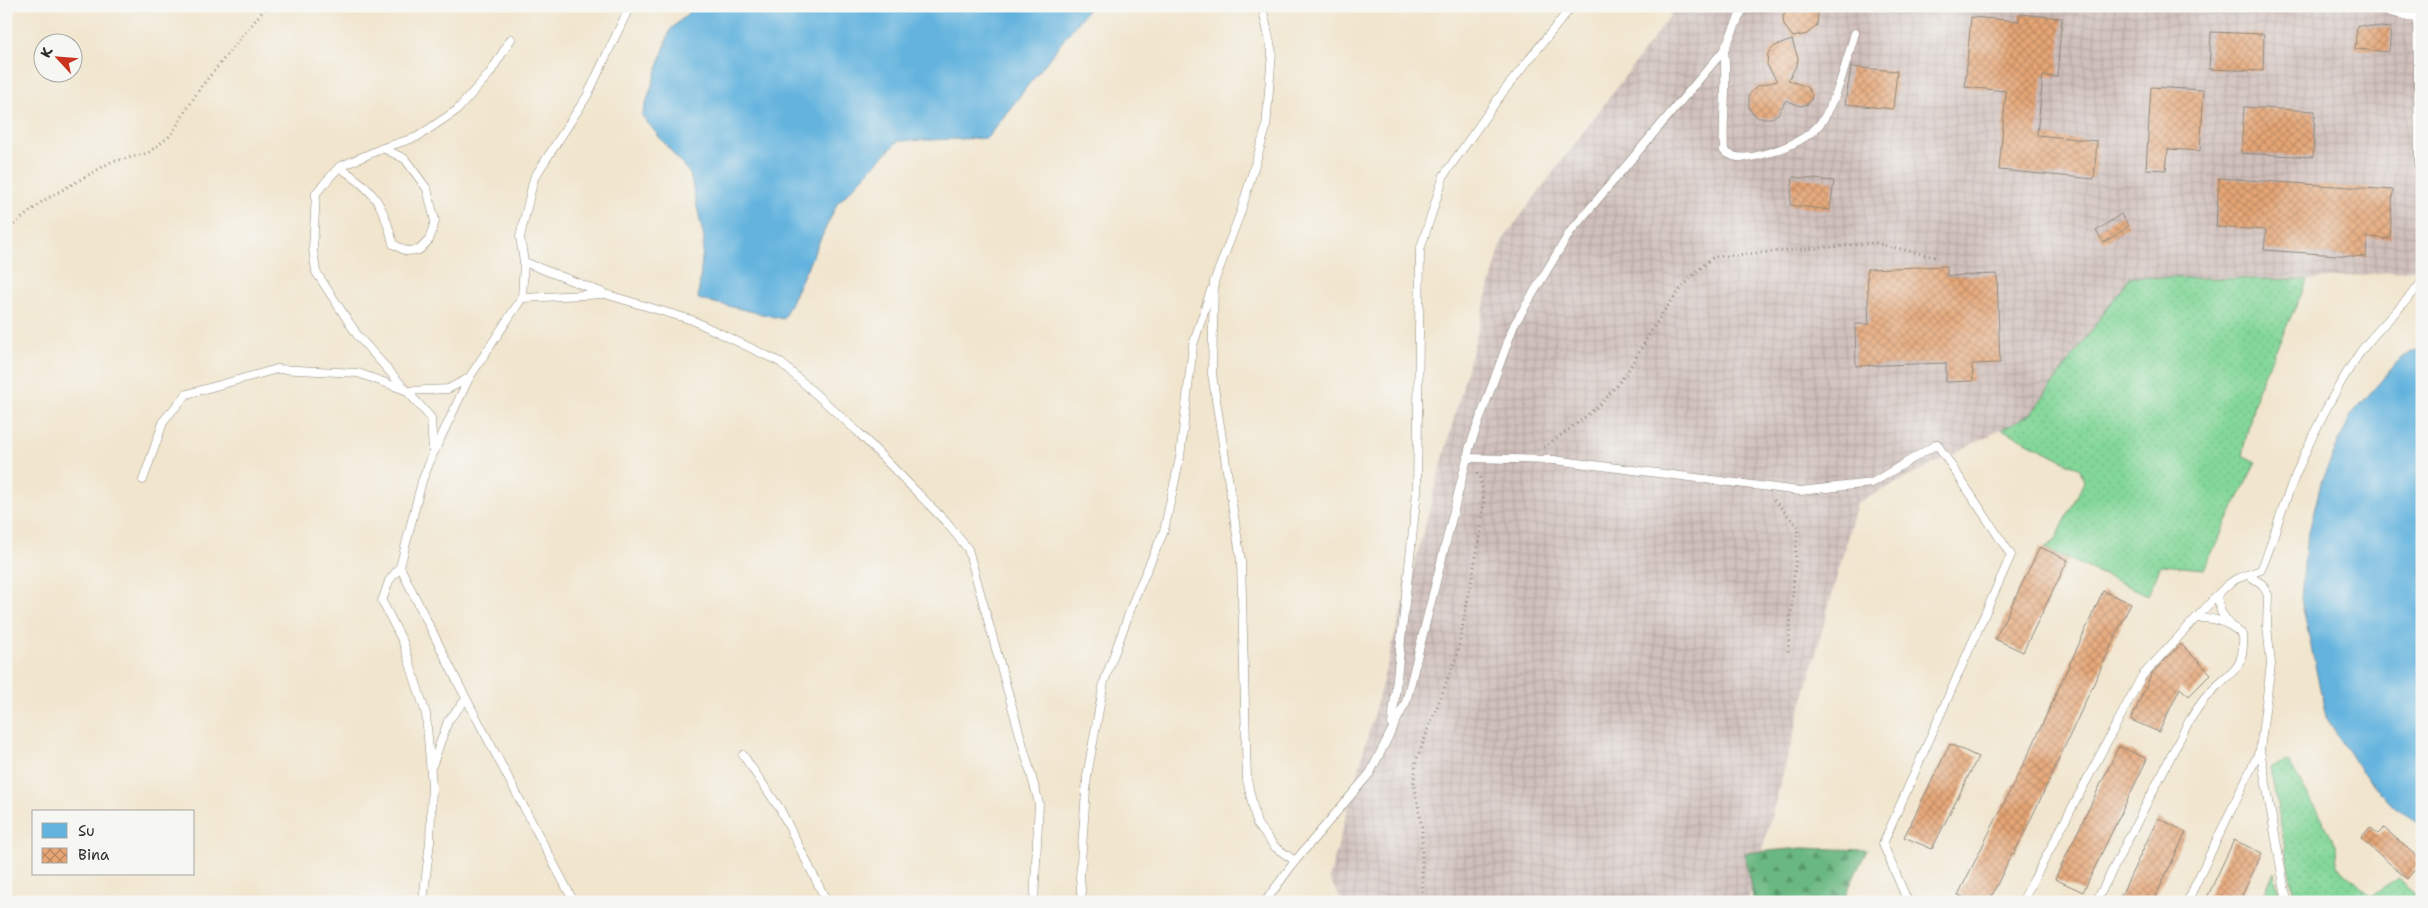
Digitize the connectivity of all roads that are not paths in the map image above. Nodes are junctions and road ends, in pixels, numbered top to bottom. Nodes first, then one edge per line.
1 (630, 6) edge
2 (1262, 6) edge
3 (1572, 6) edge
4 (1744, 6) edge
5 (2364, 6) edge
6 (2418, 6) edge
7 (2418, 18) junction
8 (1855, 32) dead end
9 (511, 39) dead end
10 (1724, 50) junction
11 (383, 148) junction
12 (339, 167) junction
13 (2422, 167) edge
14 (524, 262) junction
15 (1214, 282) junction
16 (2422, 282) edge
17 (605, 294) junction
18 (522, 298) junction
19 (469, 378) junction
20 (408, 391) junction
21 (433, 454) junction
22 (1467, 458) junction
23 (143, 480) dead end
24 (400, 567) junction
25 (2261, 570) junction
26 (2248, 575) junction
27 (2262, 584) junction
28 (2217, 595) junction
29 (2196, 618) junction
30 (2228, 622) junction
31 (466, 698) junction
32 (1391, 731) junction
33 (2260, 750) junction
34 (743, 755) dead end
35 (431, 770) junction
36 (1295, 862) junction
37 (423, 902) edge
38 (574, 902) edge
39 (827, 902) edge
40 (1034, 902) edge
41 (1082, 902) edge
42 (1265, 902) edge
43 (1908, 902) edge
44 (2022, 902) edge
45 (2096, 902) edge
46 (2187, 902) edge
47 (2287, 902) edge

1 - 14 lane
2 - 15 lane
3 - 32 lane
4 - 10 lane
5 - 7 lane
6 - 7 lane
7 - 13 lane
8 - 10 lane
9 - 11 lane
10 - 22 lane
11 - 12 lane
11 - 12 lane
12 - 20 lane
14 - 17 lane
14 - 18 lane
15 - 36 lane
15 - 41 lane
16 - 25 lane
17 - 18 lane
17 - 40 lane
18 - 19 lane
19 - 20 lane
19 - 21 lane
20 - 21 lane
20 - 23 lane
21 - 24 lane
22 - 32 lane
22 - 43 lane
24 - 31 lane
24 - 35 lane
25 - 26 lane
25 - 27 lane
26 - 27 lane
26 - 28 lane
27 - 33 lane
28 - 29 lane
28 - 30 lane
29 - 30 lane
29 - 44 lane
30 - 45 lane
31 - 35 lane
31 - 38 lane
32 - 36 lane
33 - 46 lane
33 - 47 lane
34 - 39 lane
35 - 37 lane
36 - 42 lane

